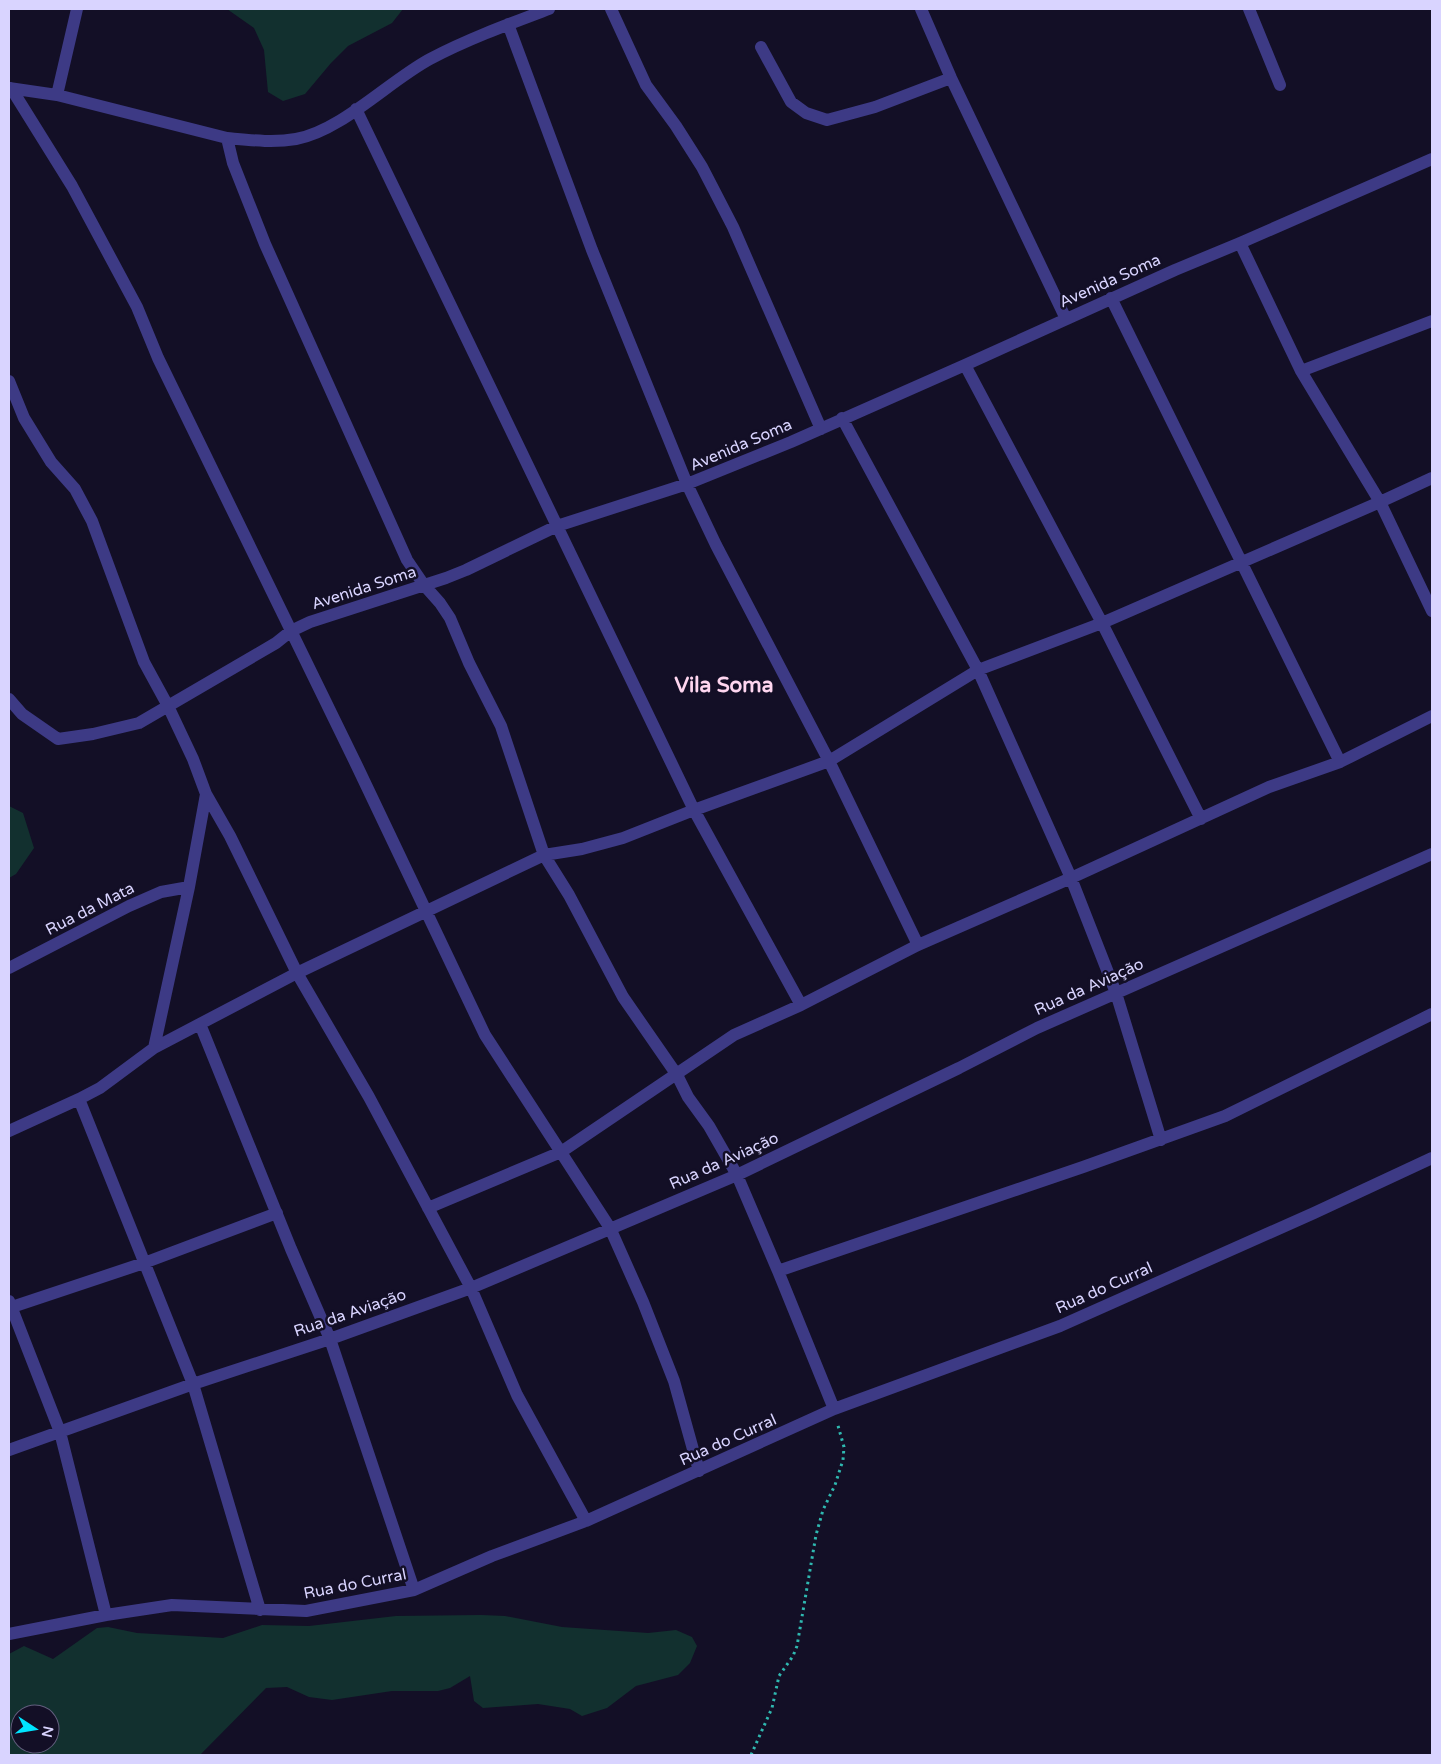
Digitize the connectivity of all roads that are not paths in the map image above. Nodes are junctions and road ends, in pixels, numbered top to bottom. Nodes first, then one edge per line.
1 (77, 9) edge
2 (550, 9) edge
3 (611, 9) edge
4 (921, 9) edge
5 (1249, 9) edge
6 (508, 24) junction
7 (761, 47) dead end
8 (951, 78) junction
9 (1280, 86) dead end
10 (10, 88) edge
11 (58, 95) junction
12 (356, 109) junction
13 (227, 138) junction
14 (1432, 158) edge
15 (1240, 243) junction
16 (1111, 298) junction
17 (1066, 319) junction
18 (1432, 321) edge
19 (965, 365) junction
20 (1302, 371) junction
21 (9, 381) edge
22 (842, 418) junction
23 (821, 429) junction
24 (1432, 478) edge
25 (687, 484) junction
26 (1380, 502) junction
27 (557, 526) junction
28 (1241, 563) junction
29 (424, 585) junction
30 (1432, 611) edge
31 (1102, 623) junction
32 (291, 631) junction
33 (978, 670) junction
34 (9, 699) edge
35 (168, 706) junction
36 (1432, 716) edge
37 (829, 761) junction
38 (1340, 762) junction
39 (206, 794) junction
40 (694, 810) junction
41 (1201, 819) junction
42 (1432, 854) edge
43 (544, 855) junction
44 (1071, 878) junction
45 (189, 887) junction
46 (426, 912) junction
47 (918, 945) junction
48 (9, 968) edge
49 (297, 973) junction
50 (1116, 993) junction
51 (801, 1005) junction
52 (1432, 1014) edge
53 (200, 1024) junction
54 (154, 1048) junction
55 (677, 1074) junction
56 (79, 1100) junction
57 (9, 1131) edge
58 (1161, 1140) junction
59 (561, 1152) junction
60 (1432, 1158) edge
61 (737, 1175) junction
62 (428, 1208) junction
63 (277, 1213) junction
64 (610, 1228) junction
65 (144, 1263) junction
66 (778, 1271) junction
67 (471, 1288) junction
68 (10, 1305) edge
69 (330, 1339) junction
70 (193, 1384) junction
71 (834, 1409) junction
72 (60, 1432) junction
73 (9, 1450) edge
74 (699, 1471) junction
75 (586, 1521) junction
76 (414, 1590) junction
77 (260, 1610) junction
78 (106, 1615) junction
79 (9, 1634) edge

1 - 11 street
2 - 6 street
3 - 23 street
4 - 8 street
5 - 9 street
6 - 12 street
6 - 25 street
7 - 8 street
8 - 17 street
10 - 11 street
10 - 32 street
11 - 13 street
12 - 13 street
12 - 27 street
13 - 29 street
14 - 15 street, Avenida Soma
15 - 16 street, Avenida Soma
15 - 20 street
16 - 17 street, Avenida Soma
16 - 28 street
17 - 19 street, Avenida Soma
18 - 20 street
19 - 22 street, Avenida Soma
19 - 31 street
20 - 26 street
21 - 35 street
22 - 23 street, Avenida Soma
22 - 33 street
23 - 25 street, Avenida Soma
24 - 26 street
25 - 27 street, Avenida Soma
25 - 37 street
26 - 28 street
26 - 30 street
27 - 29 street, Avenida Soma
27 - 40 street
28 - 31 street
28 - 38 street
29 - 32 street, Avenida Soma
29 - 43 street
31 - 33 street
31 - 41 street
32 - 35 street, Avenida Soma
32 - 46 street
33 - 37 street
33 - 44 street
34 - 35 street, Avenida Soma
35 - 39 street
36 - 38 street
37 - 40 street
37 - 47 street
38 - 41 street
39 - 45 street
39 - 49 street
40 - 43 street
40 - 51 street
41 - 44 street
42 - 50 street, Rua da Aviação
43 - 46 street
43 - 55 street
44 - 47 street
44 - 50 street
45 - 48 street, Rua da Mata
45 - 54 street
46 - 49 street
46 - 59 street
47 - 51 street
49 - 53 street
49 - 62 street
50 - 58 street
50 - 61 street, Rua da Aviação
51 - 55 street
52 - 58 street
53 - 54 street
53 - 63 street
54 - 56 street
55 - 59 street
55 - 61 street
56 - 57 street
56 - 65 street
58 - 66 street
59 - 62 street
59 - 64 street
60 - 71 street, Rua do Curral
61 - 64 street, Rua da Aviação
61 - 66 street
62 - 67 street
63 - 65 street
63 - 69 street
64 - 67 street, Rua da Aviação
64 - 74 street
65 - 68 street
65 - 70 street
66 - 71 street
67 - 69 street, Rua da Aviação
67 - 75 street
68 - 72 street
69 - 70 street, Rua da Aviação
69 - 76 street
70 - 72 street, Rua da Aviação
70 - 77 street
71 - 74 street, Rua do Curral
72 - 73 street, Rua da Aviação
72 - 78 street
74 - 75 street, Rua do Curral
75 - 76 street, Rua do Curral
76 - 77 street, Rua do Curral
77 - 78 street, Rua do Curral
78 - 79 street, Rua do Curral

